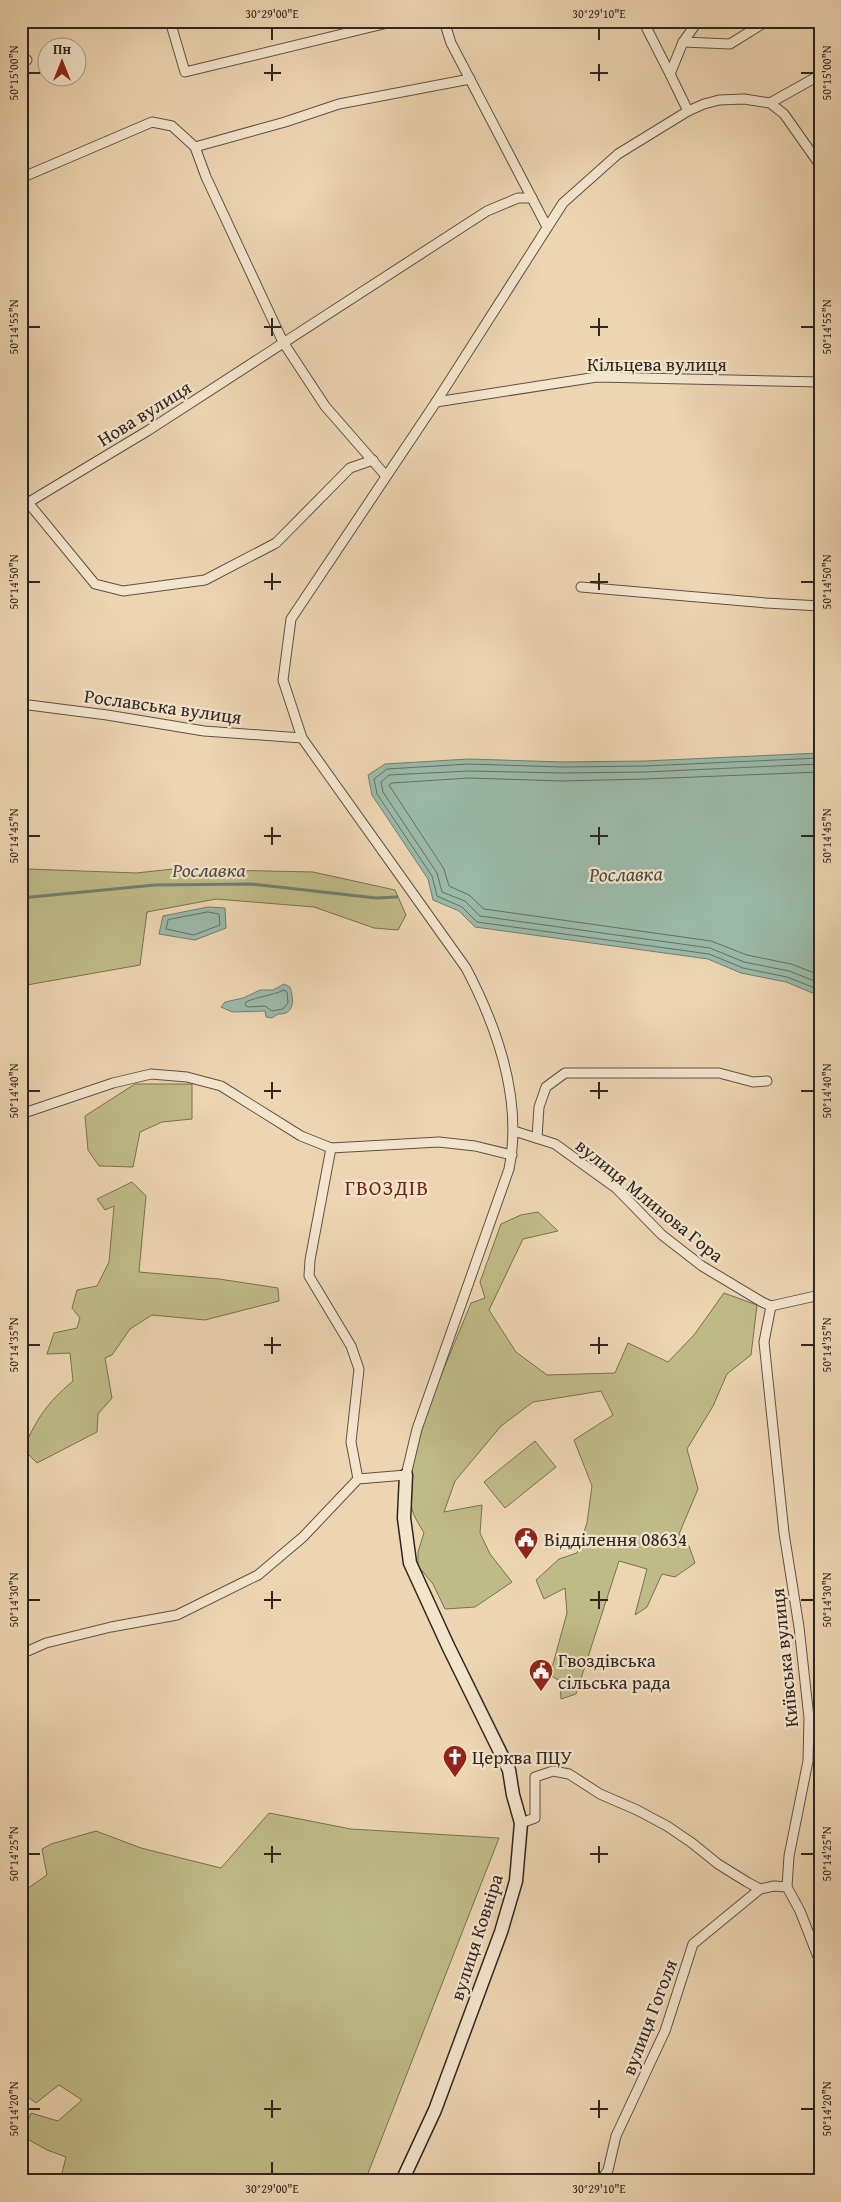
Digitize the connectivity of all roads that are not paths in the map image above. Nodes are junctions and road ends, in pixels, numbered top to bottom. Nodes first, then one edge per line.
1 (170, 21) edge
2 (396, 21) edge
3 (444, 21) edge
4 (643, 21) edge
5 (698, 21) edge
6 (767, 21) edge
7 (683, 42) junction
8 (670, 74) junction
9 (820, 75) edge
10 (470, 79) junction
11 (770, 102) junction
12 (688, 111) junction
13 (195, 147) junction
14 (820, 166) edge
15 (21, 178) edge
16 (532, 198) junction
17 (547, 227) junction
18 (283, 342) junction
19 (820, 382) edge
20 (436, 402) junction
21 (373, 460) junction
22 (386, 476) junction
23 (21, 494) edge
24 (29, 502) junction
25 (581, 587) dead end
26 (820, 606) edge
27 (21, 704) edge
28 (302, 738) junction
29 (767, 1081) dead end
30 (21, 1114) edge
31 (514, 1131) junction
32 (537, 1138) junction
33 (331, 1148) junction
34 (512, 1155) junction
35 (820, 1295) edge
36 (771, 1306) junction
37 (406, 1475) junction
38 (358, 1479) junction
39 (21, 1654) edge
40 (521, 1823) junction
41 (787, 1887) junction
42 (760, 1889) junction
43 (820, 1962) edge
44 (402, 2181) edge
45 (601, 2181) edge

1 - 2 street
3 - 10 street
4 - 8 street
5 - 7 street
6 - 7 street
7 - 8 street
8 - 12 street
9 - 11 street
10 - 13 street
10 - 16 street
11 - 12 street
11 - 14 street
12 - 17 street
13 - 15 street
13 - 18 street
16 - 17 street
16 - 18 street, Нова вулиця
17 - 20 street
18 - 21 street
18 - 24 street, Нова вулиця
19 - 20 street, Кільцева вулиця
20 - 22 street
21 - 22 street
21 - 24 street
22 - 28 street
23 - 24 street
25 - 26 street
27 - 28 street, Рославська вулиця
28 - 31 street
29 - 32 street
30 - 33 street
31 - 32 street, вулиця Млинова Гора
31 - 34 street
32 - 36 street, вулиця Млинова Гора
33 - 34 street
33 - 38 street
34 - 37 street
35 - 36 street
36 - 41 street, Київська вулиця
37 - 38 street
37 - 40 street, вулиця Ковніра
38 - 39 street
40 - 42 street
40 - 44 street, вулиця Ковніра
41 - 42 street
41 - 43 street
42 - 45 street, вулиця Гоголя

